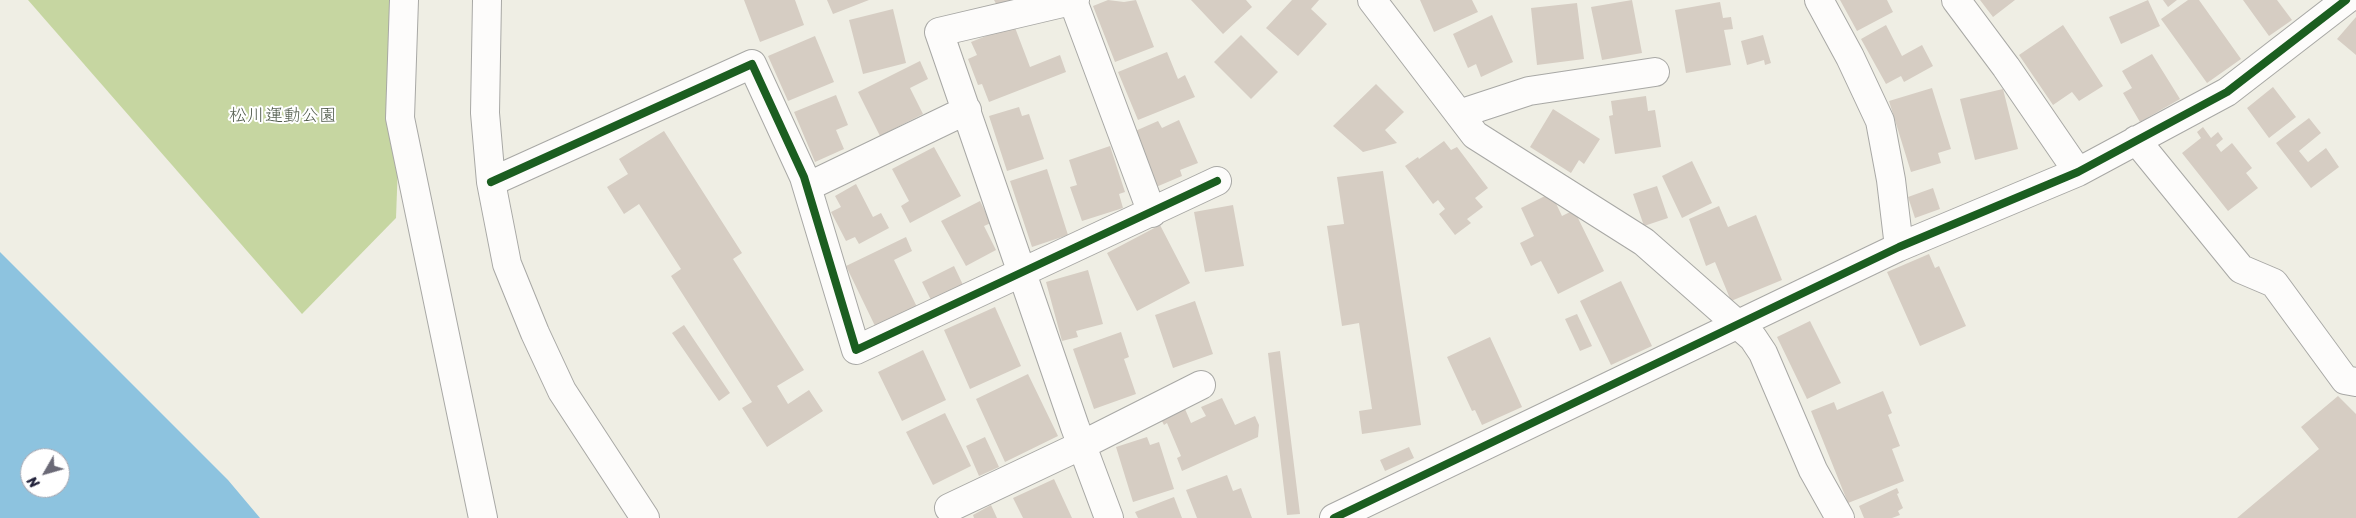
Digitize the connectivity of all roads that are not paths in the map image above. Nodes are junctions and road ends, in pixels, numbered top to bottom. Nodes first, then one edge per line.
1 (404, 0) edge
2 (488, 0) edge
3 (1074, 0) edge
4 (1372, 0) edge
5 (1819, 0) edge
6 (1956, 0) edge
7 (2346, 0) edge
8 (1655, 72) dead end
9 (967, 110) junction
10 (1459, 114) junction
11 (2136, 140) junction
12 (2078, 172) junction
13 (491, 182) junction
14 (1217, 182) dead end
15 (808, 187) junction
16 (1152, 213) junction
17 (1899, 247) junction
18 (1023, 274) junction
19 (1738, 326) junction
20 (2356, 382) edge
21 (1201, 385) dead end
22 (1082, 445) junction
23 (949, 508) dead end
24 (483, 518) edge
25 (645, 518) edge
26 (1109, 518) edge
27 (1334, 518) edge
28 (1840, 518) edge

1 - 24 street
2 - 13 street
3 - 9 street
3 - 16 street
4 - 10 street
5 - 17 street
6 - 12 street
7 - 11 street
8 - 10 street
9 - 15 street
9 - 18 street
10 - 19 street
11 - 12 street
11 - 20 street
12 - 17 street
13 - 15 street
13 - 25 street
14 - 16 street
15 - 18 street
16 - 18 street
17 - 19 street
18 - 22 street
19 - 27 street
19 - 28 street
21 - 22 street
22 - 23 street
22 - 26 street

